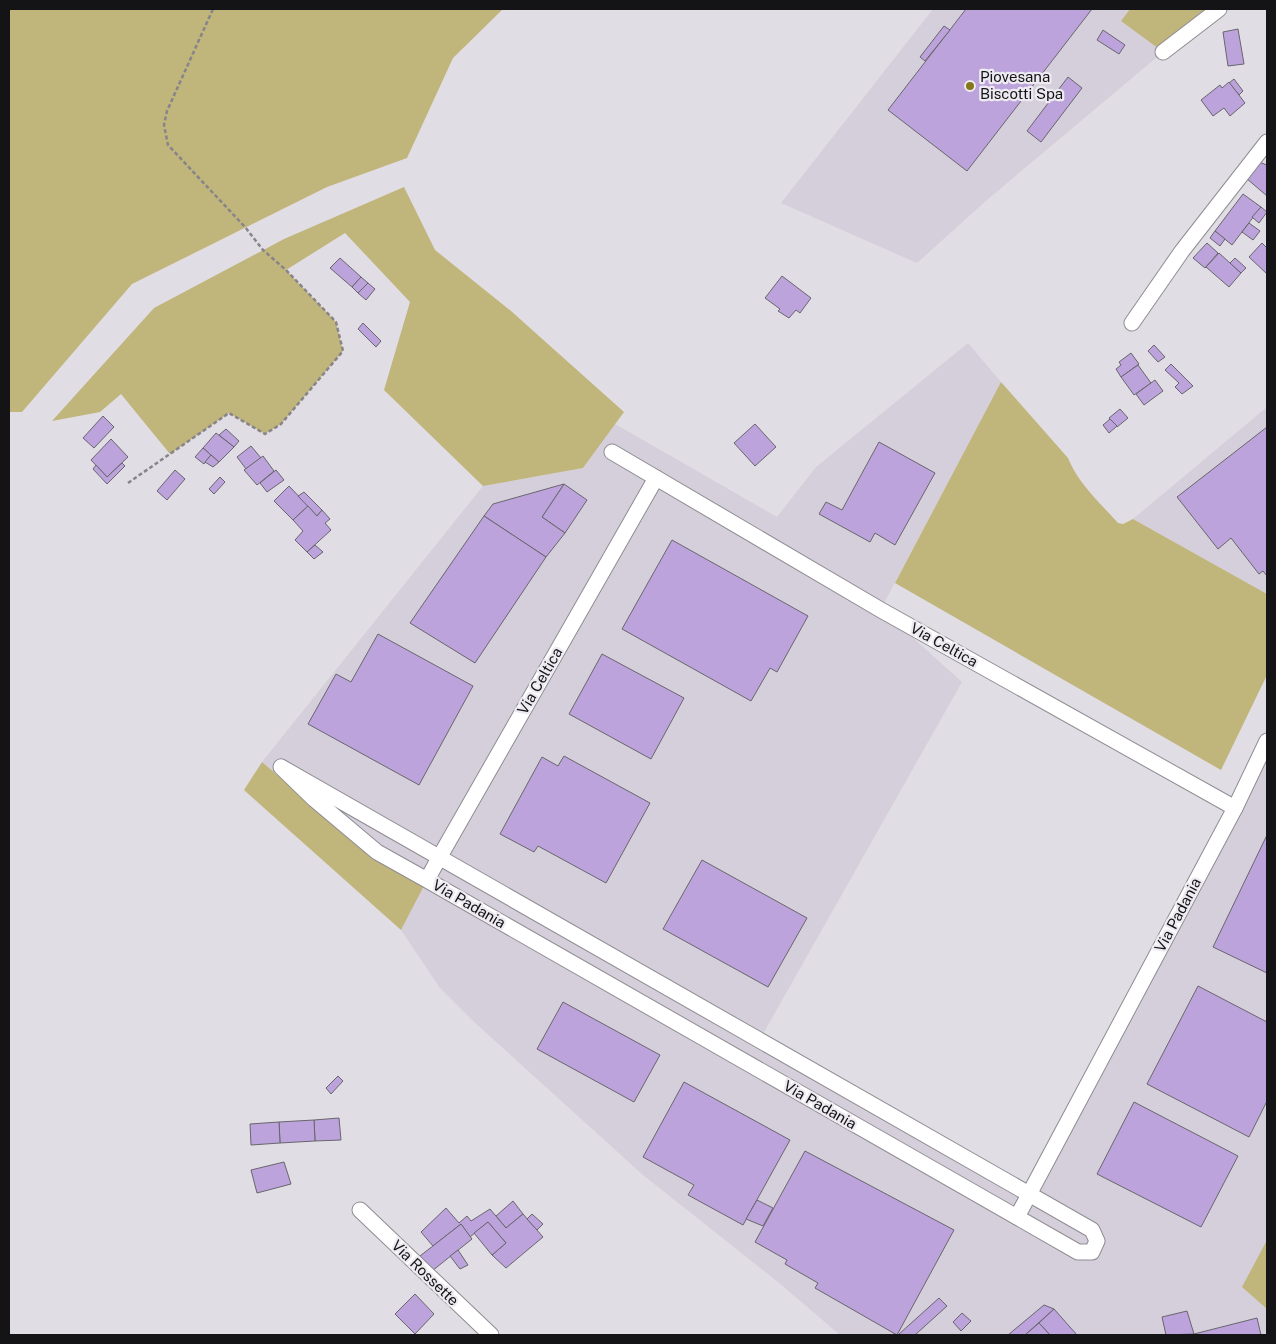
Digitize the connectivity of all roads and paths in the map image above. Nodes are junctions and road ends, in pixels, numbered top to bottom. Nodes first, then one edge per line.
1 (213, 9) edge
2 (1219, 9) edge
3 (1163, 52) dead end
4 (1267, 142) edge
5 (1132, 324) dead end
6 (612, 452) dead end
7 (656, 478) junction
8 (128, 483) dead end
9 (1267, 741) edge
10 (1235, 808) junction
11 (439, 858) junction
12 (427, 880) junction
13 (705, 1010) junction
14 (692, 1032) junction
15 (1030, 1195) junction
16 (360, 1210) dead end
17 (1017, 1218) junction
18 (491, 1335) edge

1 - 8 path
2 - 3 street
4 - 5 street
6 - 7 street, Via Celtica
7 - 10 street, Via Celtica
7 - 11 street, Via Celtica
9 - 10 street, Via Padania
10 - 15 street, Via Padania
11 - 12 street, Via Padania
11 - 12 street
11 - 13 street, Via Padania
12 - 14 street, Via Padania
13 - 14 street
13 - 15 street, Via Padania
14 - 17 street, Via Padania
15 - 17 street, Via Padania
15 - 17 street, Via Padania
16 - 18 street, Via Rossette

